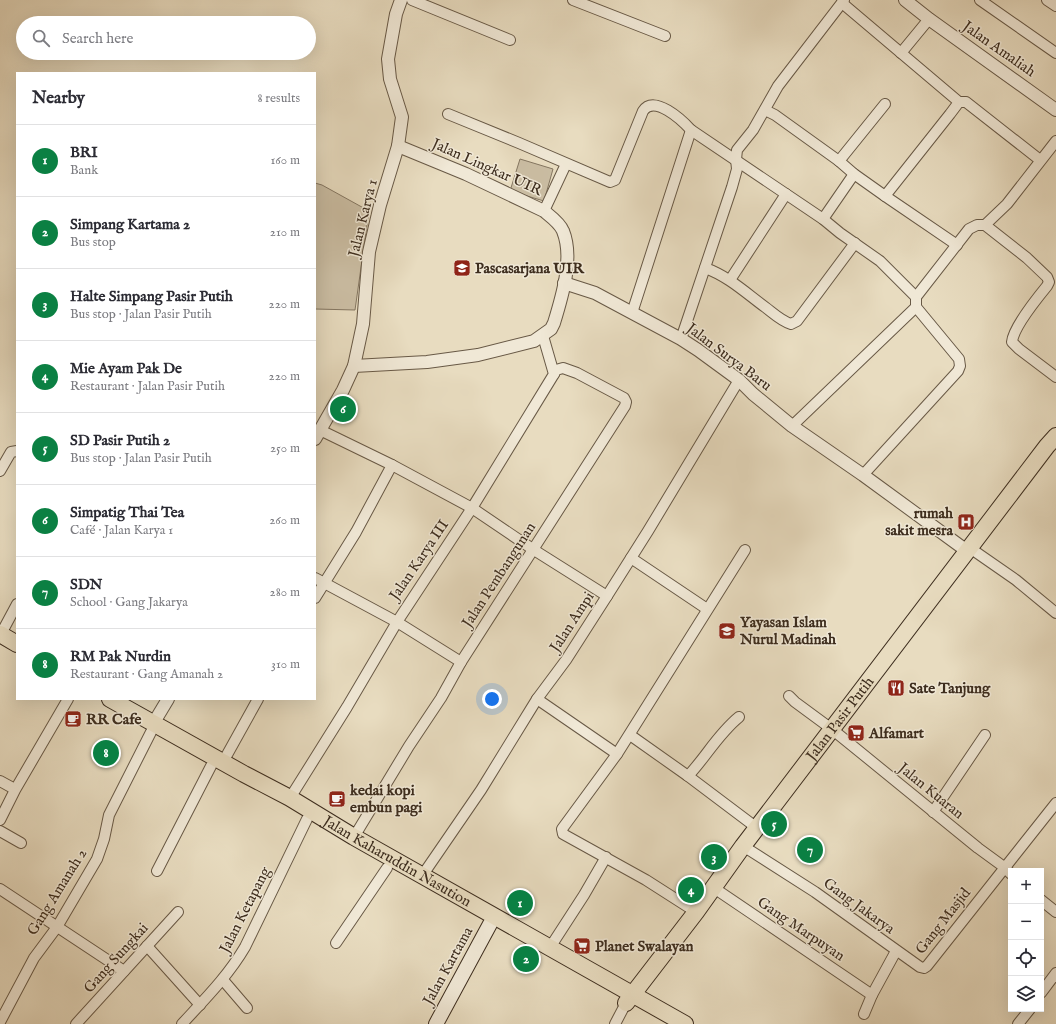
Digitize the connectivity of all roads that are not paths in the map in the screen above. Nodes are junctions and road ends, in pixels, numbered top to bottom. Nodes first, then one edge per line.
1 (401, 0) edge
2 (412, 0) edge
3 (573, 0) edge
4 (904, 0) edge
5 (982, 0) edge
6 (1047, 0) edge
7 (843, 1) edge
8 (1056, 6) edge
9 (929, 19) junction
10 (665, 36) dead end
11 (510, 40) dead end
12 (901, 52) junction
13 (1056, 53) edge
14 (959, 102) junction
15 (885, 104) dead end
16 (765, 110) junction
17 (1056, 110) edge
18 (448, 114) dead end
19 (691, 130) junction
20 (1056, 141) edge
21 (398, 146) junction
22 (736, 159) junction
23 (1040, 160) junction
24 (839, 161) junction
25 (566, 164) junction
26 (854, 174) junction
27 (786, 194) junction
28 (885, 196) junction
29 (544, 211) junction
30 (824, 219) junction
31 (985, 224) junction
32 (855, 243) junction
33 (957, 245) junction
34 (705, 268) junction
35 (730, 280) junction
36 (564, 283) junction
37 (916, 297) junction
38 (916, 307) junction
39 (632, 312) junction
40 (543, 336) junction
41 (681, 339) junction
42 (354, 366) junction
43 (554, 374) junction
44 (1056, 377) edge
45 (739, 380) junction
46 (792, 426) junction
47 (318, 434) edge
48 (1056, 436) edge
49 (16, 452) edge
50 (392, 465) junction
51 (0, 471) edge
52 (863, 475) junction
53 (472, 508) junction
54 (969, 549) junction
55 (534, 550) junction
56 (745, 550) dead end
57 (631, 558) junction
58 (319, 581) edge
59 (316, 594) edge
60 (607, 596) junction
61 (16, 606) edge
62 (707, 609) junction
63 (1056, 613) edge
64 (397, 622) junction
65 (0, 638) edge
66 (16, 644) edge
67 (16, 654) edge
68 (461, 662) junction
69 (789, 696) dead end
70 (538, 699) junction
71 (67, 700) edge
72 (98, 700) edge
73 (111, 700) edge
74 (167, 700) edge
75 (257, 700) edge
76 (739, 717) dead end
77 (152, 728) junction
78 (833, 730) junction
79 (630, 735) junction
80 (985, 735) dead end
81 (617, 754) junction
82 (217, 764) junction
83 (688, 776) junction
84 (242, 779) junction
85 (0, 781) edge
86 (13, 789) junction
87 (290, 798) junction
88 (1056, 802) edge
89 (933, 812) junction
90 (307, 819) junction
91 (0, 820) edge
92 (757, 828) junction
93 (0, 831) edge
94 (354, 837) junction
95 (20, 843) dead end
96 (743, 846) junction
97 (606, 857) junction
98 (387, 868) junction
99 (1010, 868) edge
100 (157, 871) dead end
101 (1008, 871) edge
102 (422, 876) junction
103 (714, 888) junction
104 (0, 889) edge
105 (1044, 902) edge
106 (178, 912) dead end
107 (696, 912) junction
108 (1056, 912) edge
109 (490, 924) junction
110 (57, 927) junction
111 (336, 943) dead end
112 (147, 946) junction
113 (549, 948) junction
114 (896, 951) junction
115 (124, 971) junction
116 (1056, 972) edge
117 (223, 980) junction
118 (1044, 989) edge
119 (872, 995) junction
120 (630, 999) junction
121 (200, 1005) junction
122 (247, 1008) dead end
123 (1028, 1012) edge
124 (864, 1014) dead end
125 (0, 1022) edge
126 (4, 1024) edge
127 (76, 1024) edge
128 (182, 1024) edge
129 (436, 1024) edge
130 (615, 1024) edge
131 (664, 1024) edge
132 (685, 1024) edge
133 (1018, 1024) edge

1 - 21 street, Jalan Karya 1
2 - 11 street
3 - 10 street
4 - 9 street, Jalan Amaliah
5 - 13 street
6 - 8 street
7 - 12 street
7 - 16 street
9 - 12 street
9 - 17 street, Jalan Amaliah
12 - 14 street
14 - 23 street
14 - 28 street
15 - 24 street
16 - 22 street
16 - 24 street
18 - 25 street
19 - 22 street
19 - 25 street
19 - 39 street
20 - 23 street
21 - 29 street, Jalan Lingkar UIR
21 - 42 street, Jalan Karya 1
22 - 27 street
22 - 34 street
23 - 31 street
24 - 26 street
25 - 29 street
26 - 28 street
26 - 30 street
27 - 30 street
27 - 35 street
28 - 33 street
29 - 36 street, Jalan Lingkar UIR
30 - 32 street
31 - 33 street
31 - 44 street
32 - 35 street
32 - 37 street
33 - 37 street
34 - 35 street
34 - 41 street
36 - 39 street, Jalan Surya Baru
36 - 40 street, Jalan Lingkar UIR
37 - 38 street
38 - 46 street
38 - 52 street
39 - 41 street, Jalan Surya Baru
40 - 42 street
40 - 43 street
41 - 45 street, Jalan Surya Baru
42 - 47 street, Jalan Karya 1
43 - 53 street, Jalan Karya III
43 - 55 street, Jalan Pembangunan
45 - 46 street, Jalan Surya Baru
45 - 57 street, Jalan Ampi
46 - 52 street, Jalan Surya Baru
47 - 50 street
48 - 54 highway, Jalan Pasir Putih
49 - 51 street
50 - 53 street
50 - 58 street
52 - 54 street, Jalan Surya Baru
53 - 55 street
53 - 64 street, Jalan Karya III
54 - 63 street
54 - 78 highway, Jalan Pasir Putih
55 - 60 street
55 - 68 street, Jalan Pembangunan
56 - 62 street
57 - 60 street, Jalan Ampi
57 - 62 street
58 - 59 street
58 - 64 street
60 - 70 street, Jalan Ampi
61 - 65 street
62 - 79 street
64 - 68 street
64 - 87 street, Jalan Karya III
65 - 66 highway
65 - 67 highway
68 - 94 street, Jalan Pembangunan
69 - 78 street, Jalan Kuaran
70 - 81 street
70 - 102 street, Jalan Ampi
71 - 86 street
72 - 77 highway, Jalan Kaharuddin Nasution
73 - 77 highway, Jalan Kaharuddin Nasution
74 - 77 street
75 - 82 street
76 - 83 street
77 - 82 highway, Jalan Kaharuddin Nasution
77 - 110 street, Gang Amanah 2
78 - 89 street, Jalan Kuaran
78 - 92 highway, Jalan Pasir Putih
79 - 81 street
79 - 83 street
80 - 89 street
81 - 97 street
82 - 84 highway, Jalan Kaharuddin Nasution
82 - 100 street
83 - 92 street
84 - 87 highway, Jalan Kaharuddin Nasution
84 - 90 highway, Jalan Kaharuddin Nasution
85 - 86 street
86 - 91 street
87 - 94 highway, Jalan Kaharuddin Nasution
88 - 99 street, Gang Masjid
89 - 101 street, Jalan Kuaran
90 - 98 highway, Jalan Kaharuddin Nasution
90 - 117 street, Jalan Ketapang
92 - 96 highway, Jalan Pasir Putih
93 - 95 street
94 - 102 highway, Jalan Kaharuddin Nasution
96 - 103 highway, Jalan Pasir Putih
96 - 114 street, Gang Jakarya
97 - 107 street
97 - 113 street
98 - 109 highway, Jalan Kaharuddin Nasution
98 - 111 street
101 - 114 street, Gang Masjid
102 - 113 highway, Jalan Kaharuddin Nasution
103 - 107 highway, Jalan Pasir Putih
103 - 119 street, Gang Marpuyan
104 - 110 street
105 - 108 street
106 - 112 street, Gang Sungkai
107 - 120 highway, Jalan Pasir Putih
109 - 120 highway, Jalan Kaharuddin Nasution
109 - 129 main road, Jalan Kartama
110 - 115 street
110 - 125 street, Gang Amanah 2
112 - 115 street, Gang Sungkai
112 - 121 street
113 - 120 highway, Jalan Kaharuddin Nasution
114 - 119 street, Gang Masjid
115 - 127 street, Gang Sungkai
116 - 118 street
117 - 121 street, Jalan Ketapang
117 - 122 street
119 - 124 street, Gang Masjid
120 - 130 street
120 - 131 highway, Jalan Kaharuddin Nasution
120 - 132 highway, Jalan Kaharuddin Nasution
121 - 128 street, Jalan Ketapang
123 - 133 street
125 - 126 street

